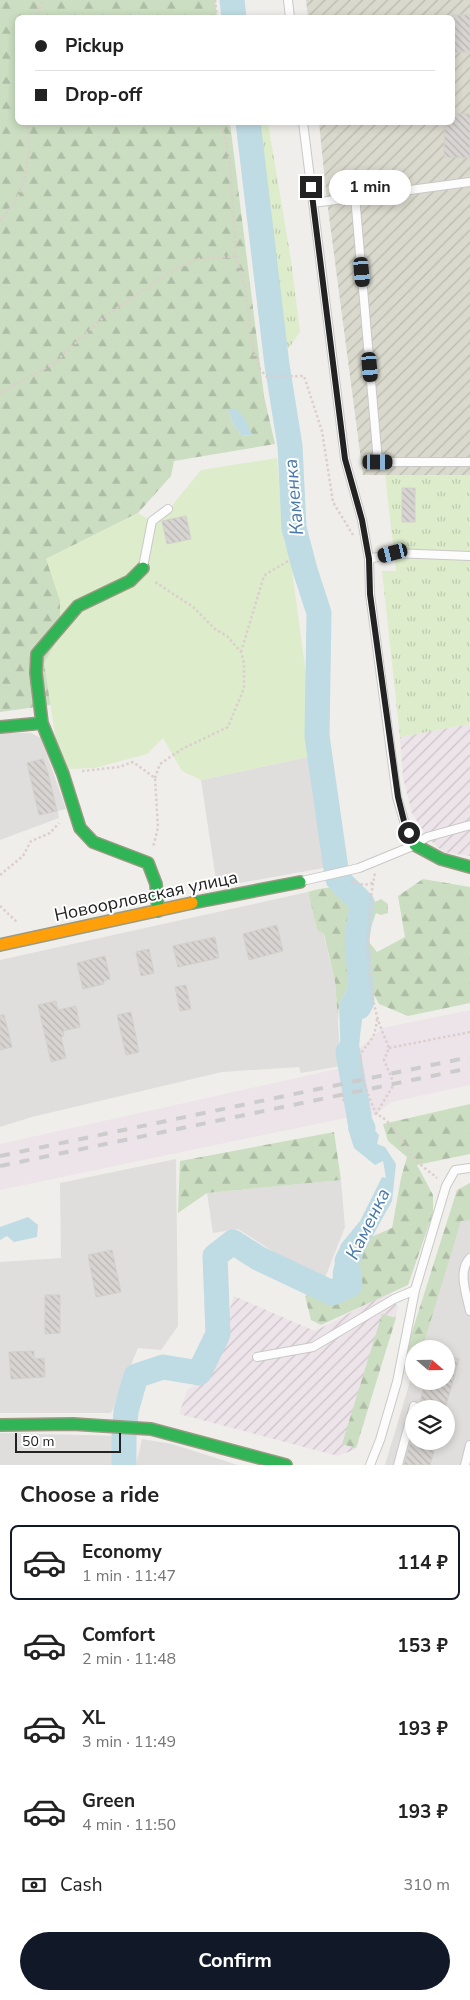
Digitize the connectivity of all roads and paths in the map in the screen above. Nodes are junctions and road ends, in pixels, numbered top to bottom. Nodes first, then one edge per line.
1 (43, 0) edge
2 (215, 0) edge
3 (288, 0) edge
4 (37, 15) edge
5 (217, 15) edge
6 (290, 15) edge
7 (28, 125) edge
8 (222, 125) edge
9 (303, 125) edge
10 (470, 182) edge
11 (356, 196) junction
12 (313, 203) junction
13 (0, 221) edge
14 (236, 256) junction
15 (0, 393) edge
16 (470, 462) edge
17 (168, 509) dead end
18 (354, 535) dead end
19 (470, 556) edge
20 (369, 559) junction
21 (290, 560) dead end
22 (143, 568) junction
23 (78, 606) joint
24 (241, 652) junction
25 (37, 654) joint
26 (42, 723) junction
27 (0, 727) edge
28 (63, 774) junction
29 (155, 778) junction
30 (72, 804) junction
31 (470, 825) edge
32 (415, 845) junction
33 (148, 863) junction
34 (470, 867) edge
35 (0, 874) edge
36 (300, 882) joint
37 (373, 883) dead end
38 (158, 911) junction
39 (0, 945) edge
40 (378, 1018) junction
41 (470, 1032) edge
42 (389, 1048) junction
43 (342, 1094) dead end
44 (344, 1104) dead end
45 (376, 1114) junction
46 (470, 1168) edge
47 (446, 1186) junction
48 (470, 1258) edge
49 (415, 1290) junction
50 (470, 1312) edge
51 (257, 1357) dead end
52 (0, 1424) edge
53 (405, 1439) edge
54 (470, 1445) edge
55 (286, 1465) edge
56 (370, 1465) edge
57 (398, 1465) edge
58 (465, 1465) edge

1 - 4 path
2 - 5 path
3 - 6 lane
7 - 13 path
8 - 14 path
9 - 12 lane
10 - 11 lane
11 - 12 lane
11 - 16 lane
12 - 20 lane
14 - 15 path
14 - 18 path
17 - 22 lane
19 - 20 lane
20 - 32 lane
21 - 24 path
22 - 23 lane
22 - 24 path
23 - 25 street
24 - 29 path
25 - 26 lane
26 - 27 street
26 - 28 street
28 - 29 path
28 - 30 street
29 - 33 path
30 - 33 street
30 - 35 path
31 - 32 lane
32 - 34 street
32 - 36 lane
33 - 38 street
36 - 38 street, Новоорловская улица
37 - 40 path
38 - 39 street, Новоорловская улица
40 - 42 path
40 - 45 path
41 - 42 path
42 - 45 path
43 - 44 path
45 - 47 path
46 - 47 lane
47 - 49 lane
48 - 50 lane
49 - 51 lane
49 - 56 lane
52 - 55 street
53 - 57 lane
54 - 58 lane

